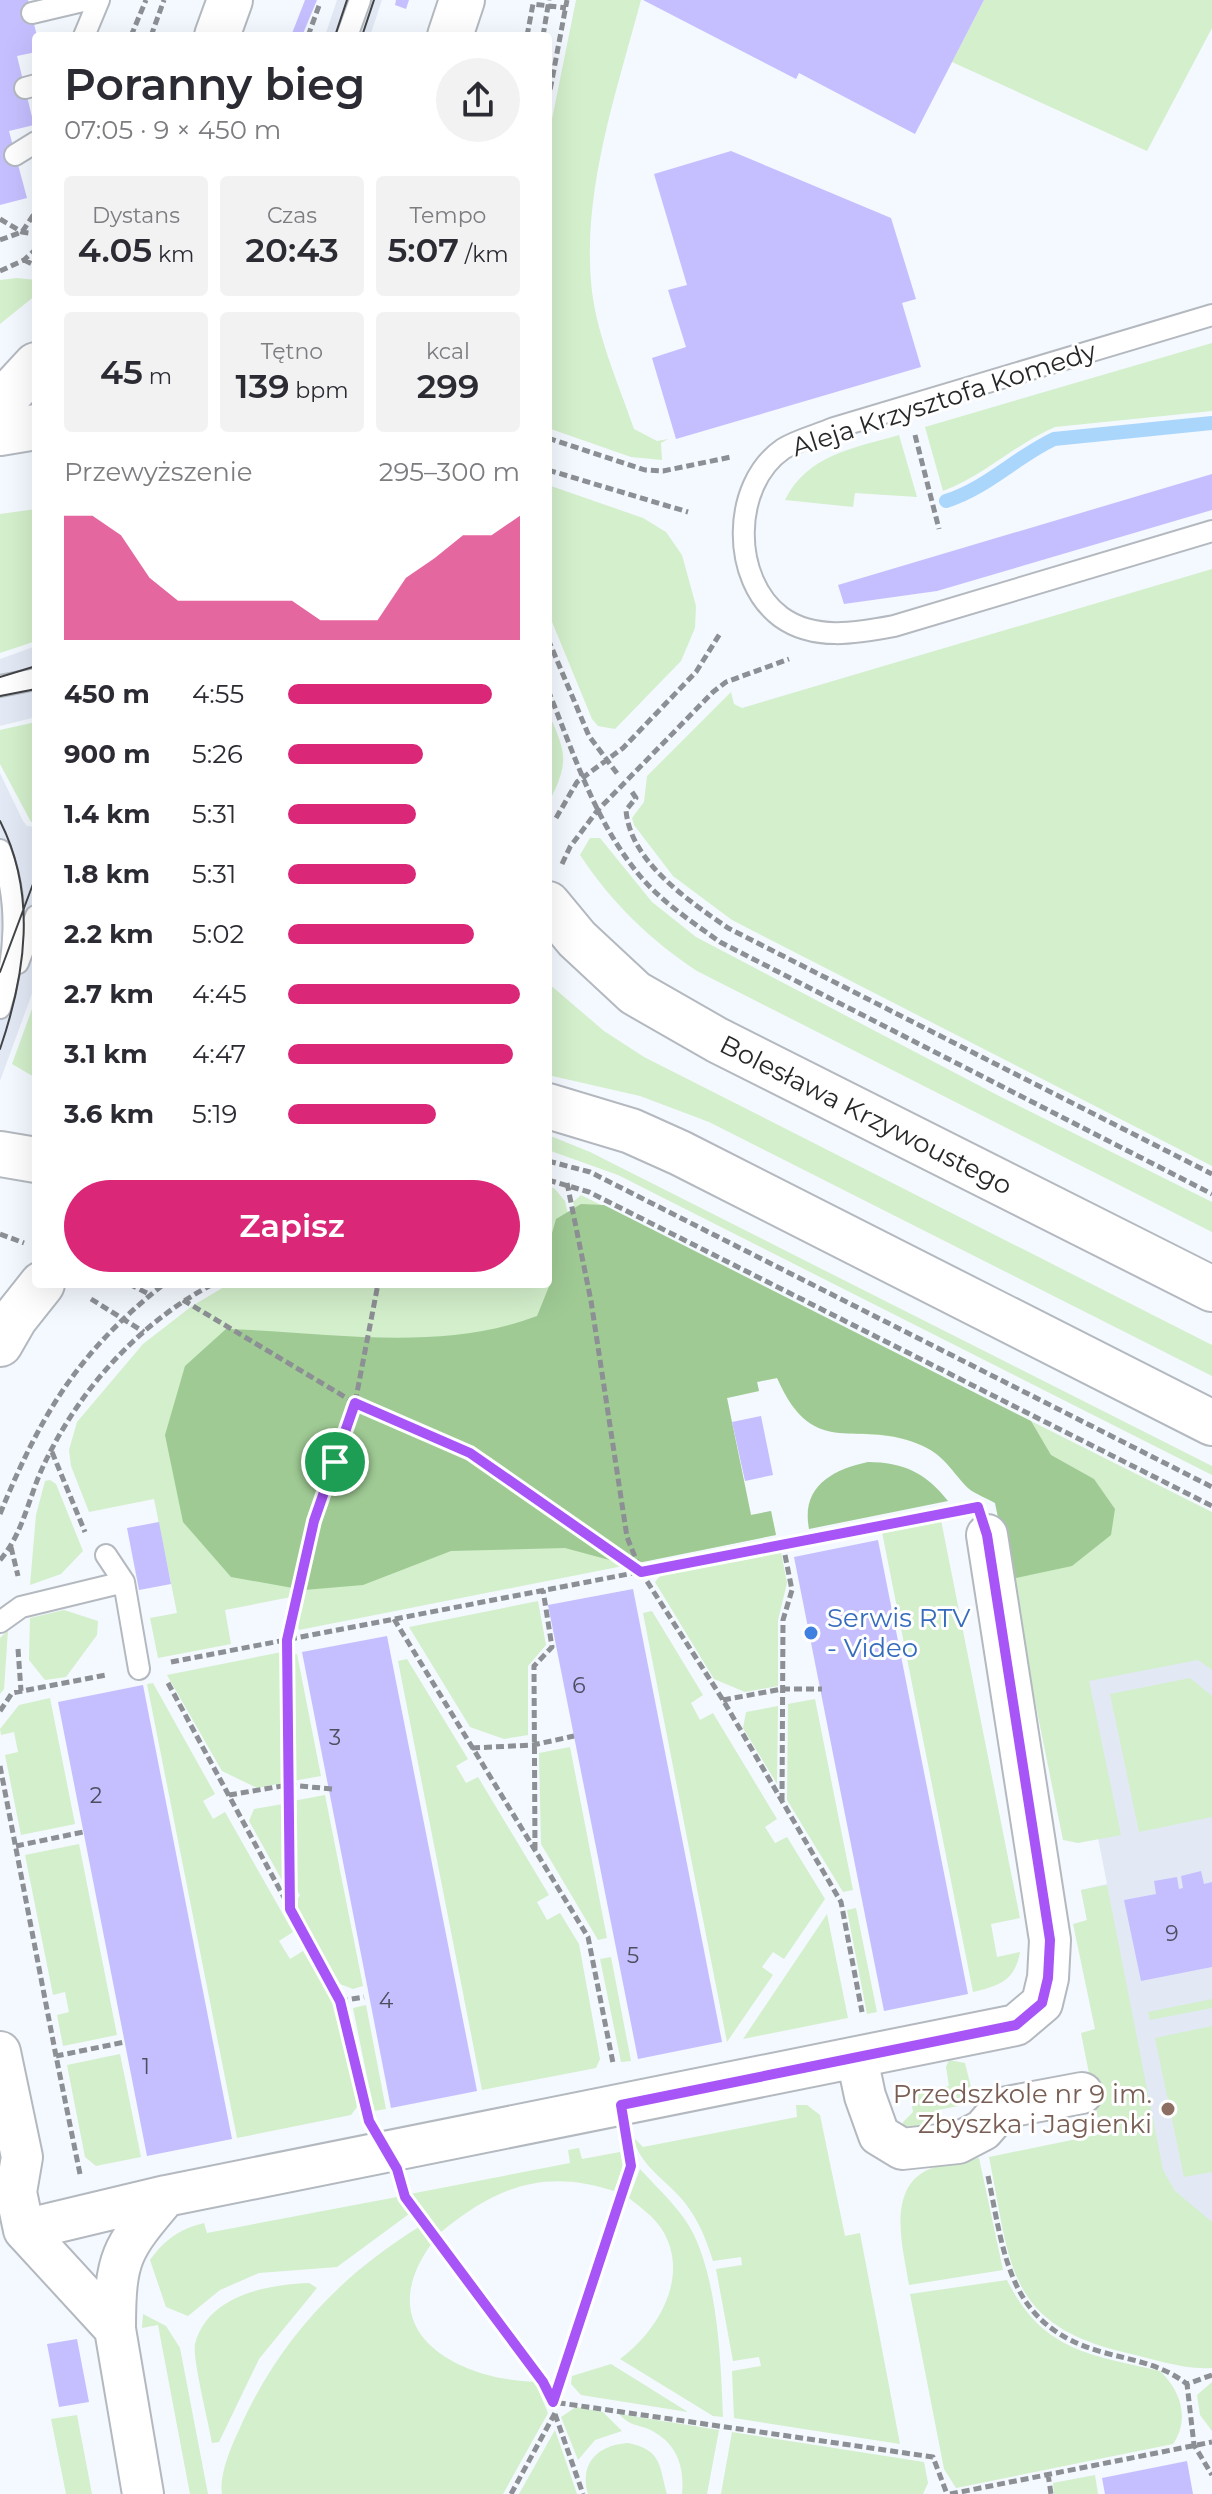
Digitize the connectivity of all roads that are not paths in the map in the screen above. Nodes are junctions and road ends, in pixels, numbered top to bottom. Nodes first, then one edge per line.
1 (87, 0) edge
2 (99, 0) edge
3 (230, 0) edge
4 (360, 0) edge
5 (462, 0) edge
6 (32, 13) dead end
7 (86, 32) edge
8 (218, 32) edge
9 (348, 32) edge
10 (451, 32) edge
11 (32, 144) edge
12 (15, 155) dead end
13 (1212, 315) edge
14 (32, 369) edge
15 (0, 404) edge
16 (32, 428) edge
17 (0, 433) edge
18 (1212, 531) edge
19 (32, 680) edge
20 (0, 686) edge
21 (0, 850) edge
22 (552, 909) edge
23 (32, 926) edge
24 (0, 1010) edge
25 (552, 1107) edge
26 (0, 1154) edge
27 (32, 1159) edge
28 (39, 1288) edge
29 (1212, 1289) edge
30 (0, 1344) edge
31 (1212, 1423) edge
32 (987, 1535) road end
33 (106, 1555) road end
34 (124, 1582) junction
35 (0, 1622) edge
36 (149, 1667) road end
37 (860, 2040) junction
38 (0, 2052) edge
39 (1082, 2093) dead end
40 (8, 2185) edge
41 (166, 2196) junction
42 (24, 2230) junction
43 (115, 2329) junction
44 (143, 2494) edge

1 - 6 lane
2 - 7 lane
3 - 8 main road
4 - 9 lane
5 - 10 main road
11 - 12 lane
13 - 18 lane, Aleja Krzysztofa Komedy
14 - 15 main road
16 - 17 main road
19 - 20 lane
21 - 24 lane
22 - 29 main road, Bolesława Krzywoustego
23 - 24 lane
25 - 31 main road
26 - 27 main road
28 - 30 main road
32 - 37 street
33 - 34 lane
34 - 35 lane
34 - 36 lane
37 - 39 street
37 - 41 street
38 - 40 street
40 - 42 street
41 - 42 street
41 - 43 street
42 - 43 street
43 - 44 street

